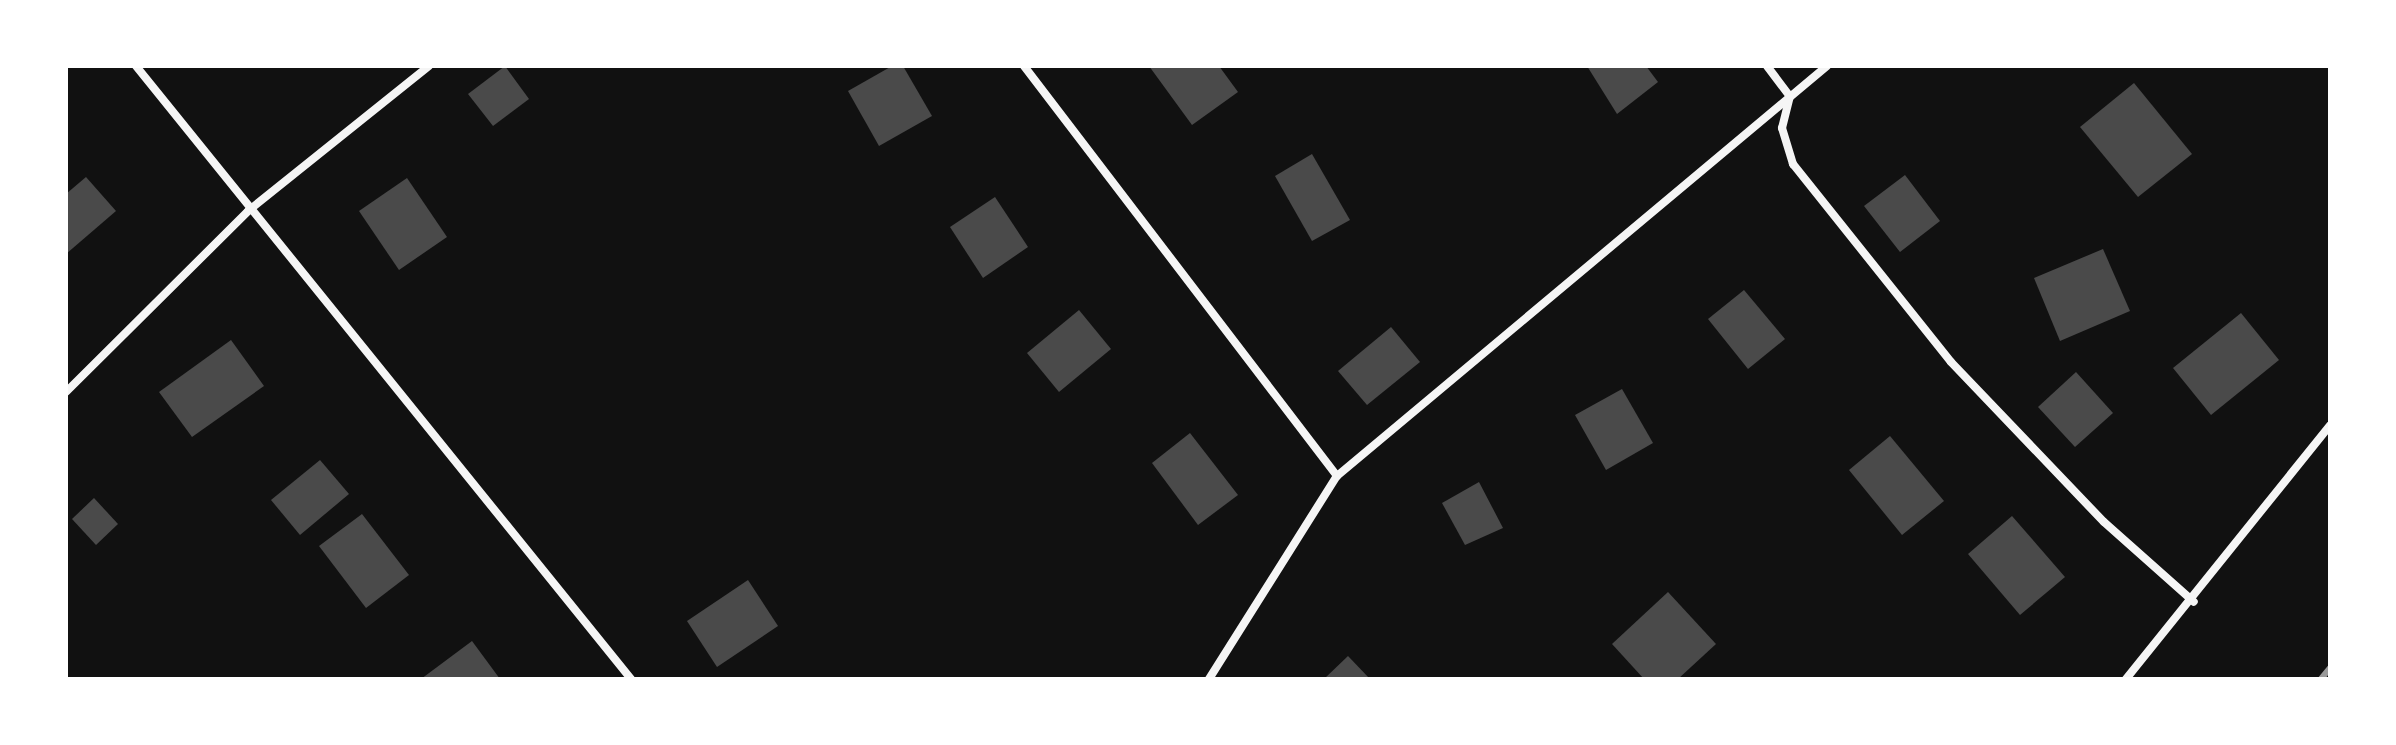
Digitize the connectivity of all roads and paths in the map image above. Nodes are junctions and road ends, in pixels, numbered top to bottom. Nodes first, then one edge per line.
1 (136, 66) edge
2 (429, 66) edge
3 (1024, 66) edge
4 (1767, 66) edge
5 (1827, 66) edge
6 (1790, 96) junction
7 (248, 211) junction
8 (66, 392) edge
9 (2330, 425) edge
10 (1337, 476) junction
11 (2194, 602) junction
12 (631, 679) edge
13 (1209, 679) edge
14 (2126, 679) edge

1 - 7 street
2 - 7 street
3 - 10 street
4 - 6 street
5 - 6 street
6 - 10 street
6 - 11 street
7 - 8 street
7 - 12 street
9 - 11 street
10 - 13 street
11 - 14 street

